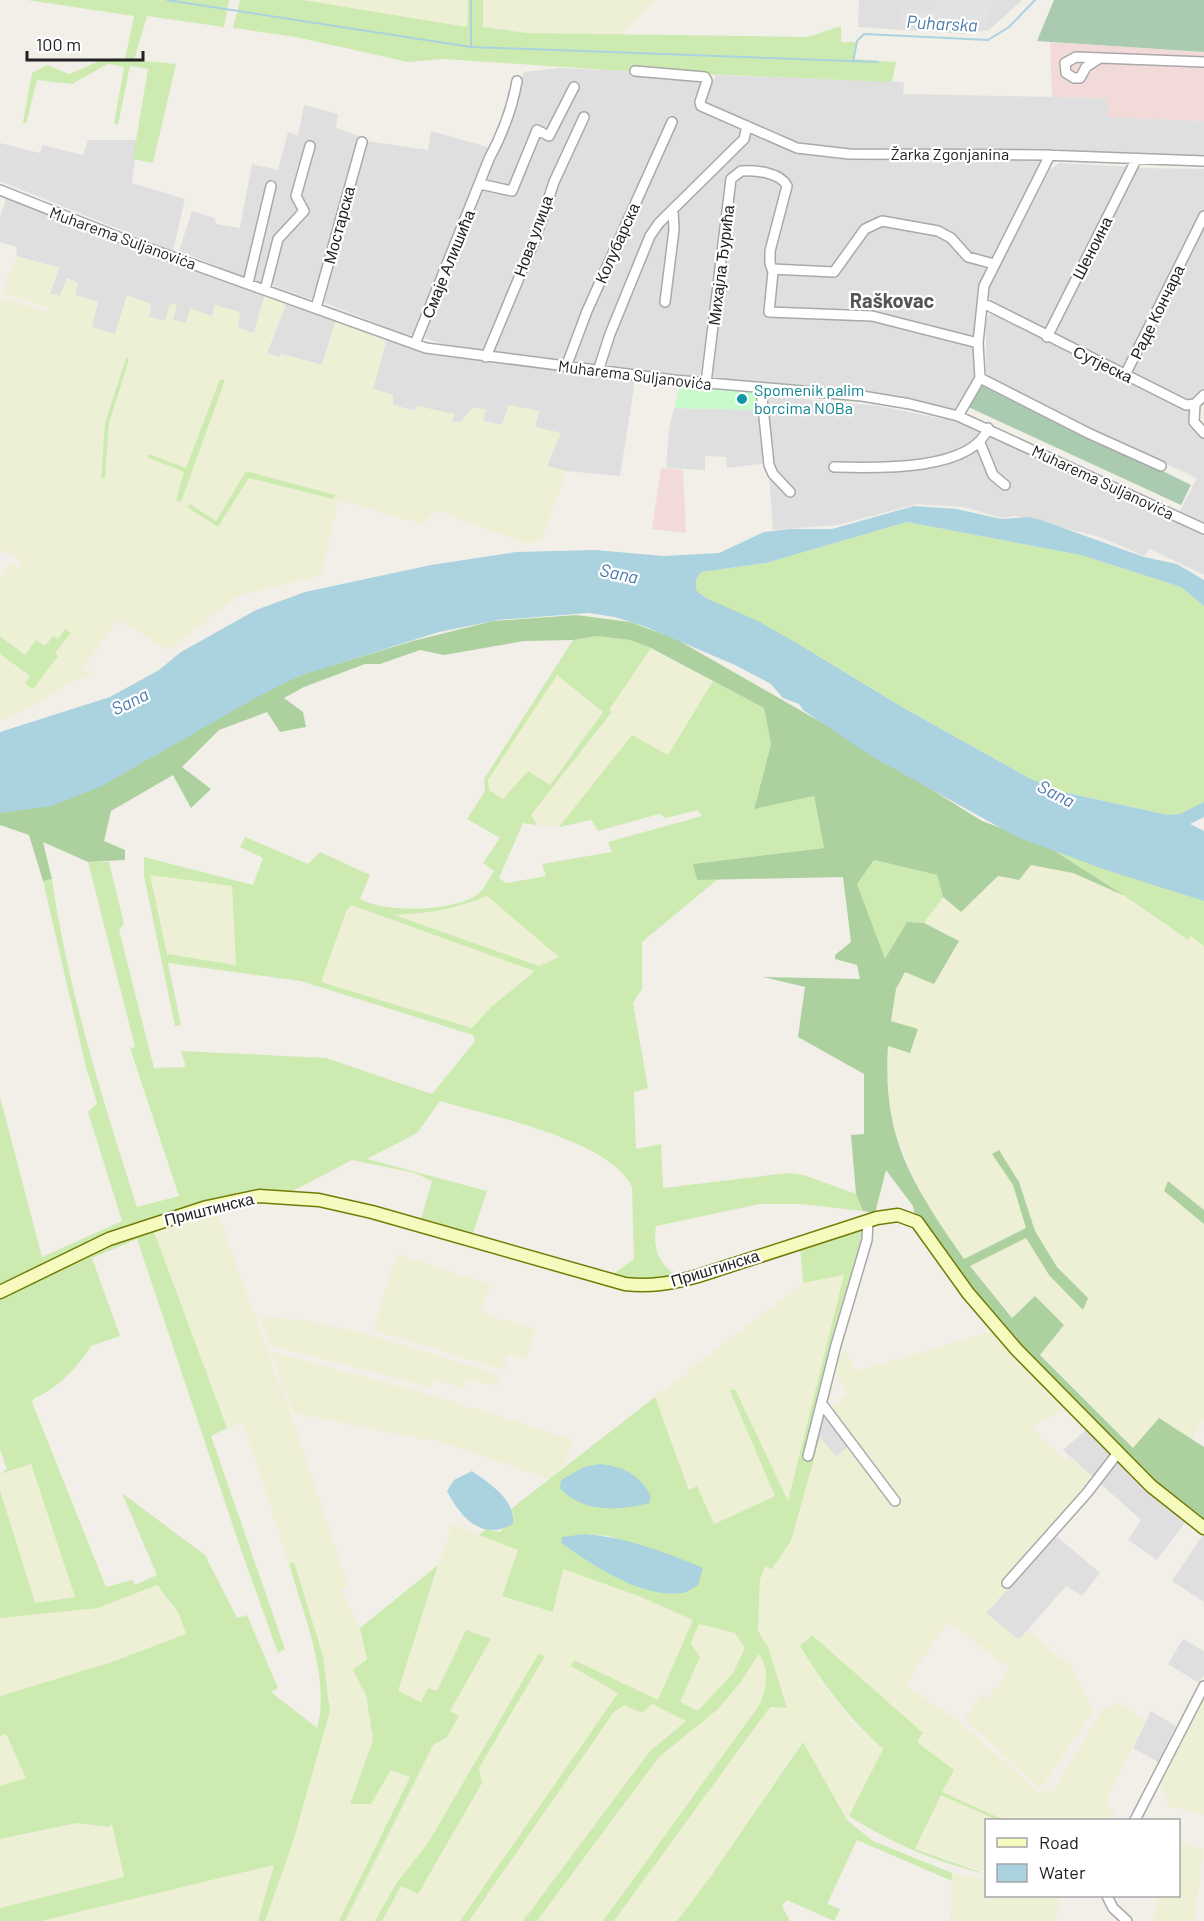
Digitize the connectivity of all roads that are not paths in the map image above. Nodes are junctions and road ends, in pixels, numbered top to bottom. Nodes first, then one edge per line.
1 (1100, 58) dead end
2 (1204, 62) edge
3 (635, 71) dead end
4 (518, 81) dead end
5 (574, 87) dead end
6 (584, 117) dead end
7 (672, 122) dead end
8 (747, 126) junction
9 (362, 142) dead end
10 (310, 146) dead end
11 (1050, 155) junction
12 (1136, 160) junction
13 (1204, 161) edge
14 (480, 184) junction
15 (271, 186) dead end
16 (0, 190) edge
17 (673, 210) junction
18 (1204, 216) edge
19 (994, 264) junction
20 (772, 269) junction
21 (248, 284) junction
22 (265, 290) junction
23 (665, 302) dead end
24 (983, 303) junction
25 (316, 308) junction
26 (1047, 337) junction
27 (978, 343) junction
28 (415, 344) junction
29 (486, 357) junction
30 (566, 367) junction
31 (598, 371) junction
32 (1125, 375) junction
33 (980, 378) junction
34 (706, 383) junction
35 (761, 388) junction
36 (1204, 395) edge
37 (1195, 404) junction
38 (957, 416) junction
39 (988, 428) junction
40 (1204, 433) edge
41 (980, 443) junction
42 (1161, 466) dead end
43 (834, 467) dead end
44 (1005, 485) dead end
45 (790, 492) dead end
46 (1204, 529) edge
47 (868, 1220) junction
48 (0, 1292) edge
49 (822, 1404) junction
50 (1117, 1454) junction
51 (808, 1455) dead end
52 (895, 1501) dead end
53 (1204, 1528) edge
54 (1007, 1583) dead end
55 (1204, 1686) edge
56 (1137, 1819) edge
57 (1108, 1897) edge
58 (1127, 1921) edge

1 - 2 street
3 - 8 street, Žarka Zgonjanina
4 - 14 street, Смаје Алишића
5 - 14 street
6 - 29 street, Нова улица
7 - 30 street, Колубарска
8 - 11 street, Žarka Zgonjanina
8 - 17 street
9 - 25 street, Мостарска
10 - 22 street
11 - 12 street, Žarka Zgonjanina
11 - 19 street
12 - 13 street, Žarka Zgonjanina
12 - 26 street, Шеноина
14 - 28 street, Смаје Алишића
15 - 21 street
16 - 21 street, Muharema Suljanovića
17 - 23 street
17 - 31 street
18 - 32 street, Раде Кончара
19 - 20 street
19 - 24 street
20 - 27 street
20 - 34 street, Михајла Ђурића
21 - 22 street, Muharema Suljanovića
22 - 25 street, Muharema Suljanovića
24 - 26 street, Сутјеска
24 - 27 street
25 - 28 street, Muharema Suljanovića
26 - 32 street, Сутјеска
27 - 33 street
28 - 29 street, Muharema Suljanovića
29 - 30 street, Muharema Suljanovića
30 - 31 street, Muharema Suljanovića
31 - 34 street, Muharema Suljanovića
32 - 37 street, Сутјеска
33 - 38 street
33 - 42 street
34 - 35 street, Muharema Suljanovića
35 - 38 street, Muharema Suljanovića
35 - 45 street
36 - 37 street
37 - 40 street
38 - 39 street, Muharema Suljanovića
39 - 41 street
39 - 46 street, Muharema Suljanovića
41 - 43 street
41 - 44 street
47 - 48 street, Приштинска
47 - 49 street
47 - 50 street, Приштинска
49 - 51 street
49 - 52 street
50 - 53 street, Приштинска
50 - 54 street
55 - 56 street
57 - 58 street

